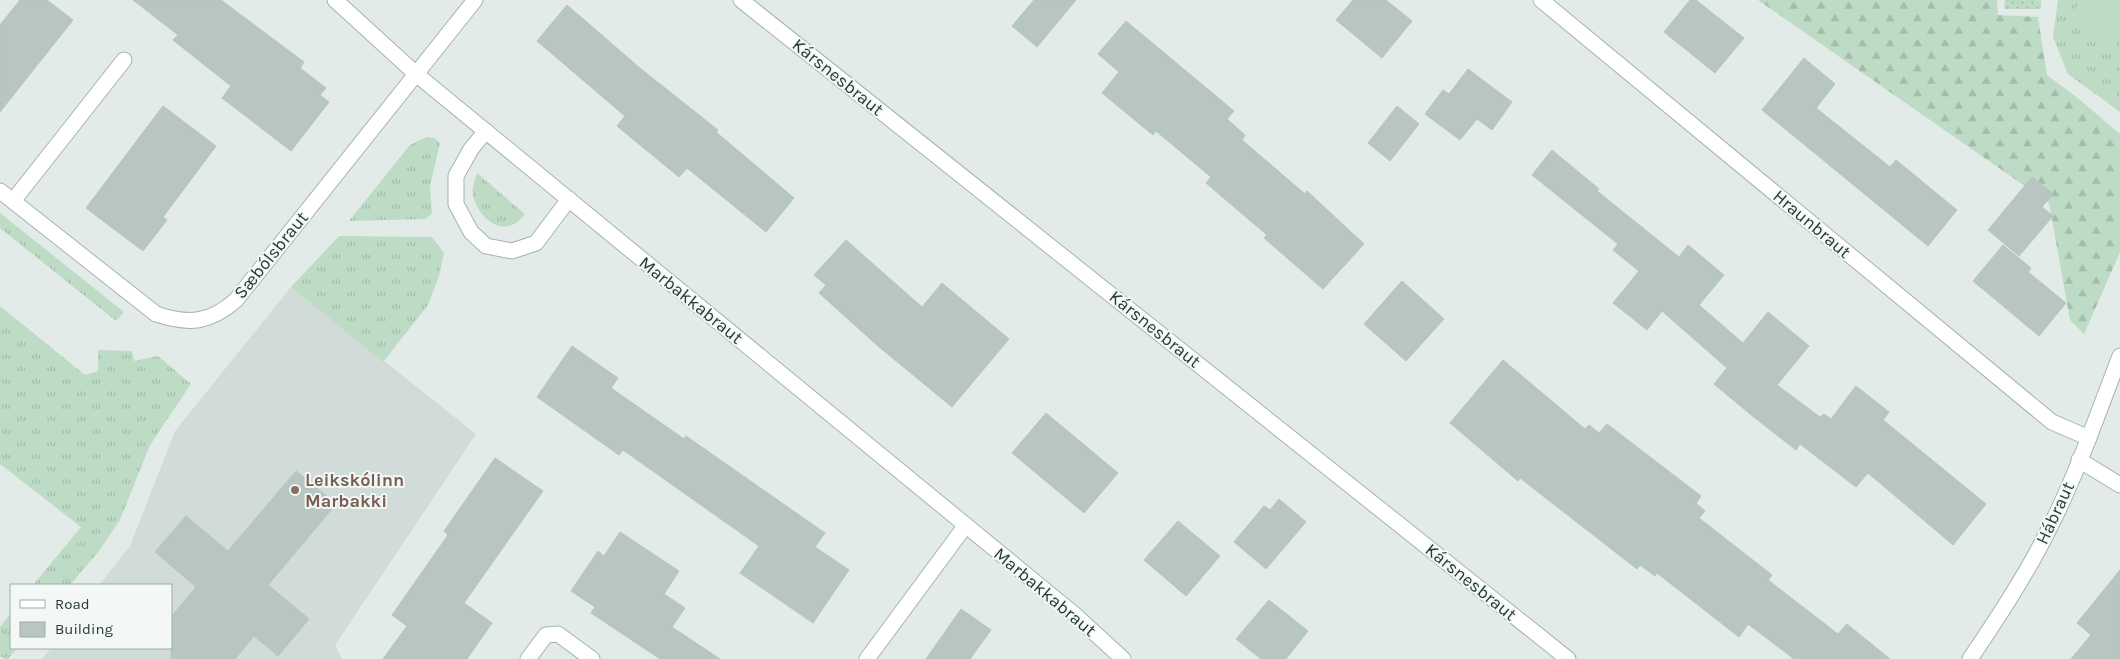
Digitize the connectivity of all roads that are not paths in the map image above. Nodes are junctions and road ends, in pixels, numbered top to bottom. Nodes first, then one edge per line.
1 (335, 0) edge
2 (475, 0) edge
3 (741, 0) edge
4 (1541, 0) edge
5 (124, 60) dead end
6 (416, 74) junction
7 (486, 131) junction
8 (0, 191) edge
9 (569, 199) junction
10 (13, 201) junction
11 (2120, 356) edge
12 (2088, 438) junction
13 (2079, 460) junction
14 (2120, 484) edge
15 (966, 526) junction
16 (528, 659) edge
17 (592, 659) edge
18 (867, 659) edge
19 (1123, 659) edge
20 (1568, 659) edge
21 (1970, 659) edge

1 - 6 street, Marbakkabraut
2 - 6 street, Sæbólsbraut
3 - 20 street, Kársnesbraut
4 - 12 street, Hraunbraut
5 - 10 street
6 - 7 street, Marbakkabraut
6 - 10 street, Sæbólsbraut
7 - 9 street, Marbakkabraut
7 - 9 street
8 - 10 street, Sæbólsbraut
9 - 15 street, Marbakkabraut
11 - 12 street, Hábraut
12 - 13 street, Hábraut
13 - 14 street
13 - 21 street, Hábraut
15 - 18 street
15 - 19 street, Marbakkabraut
16 - 17 street

